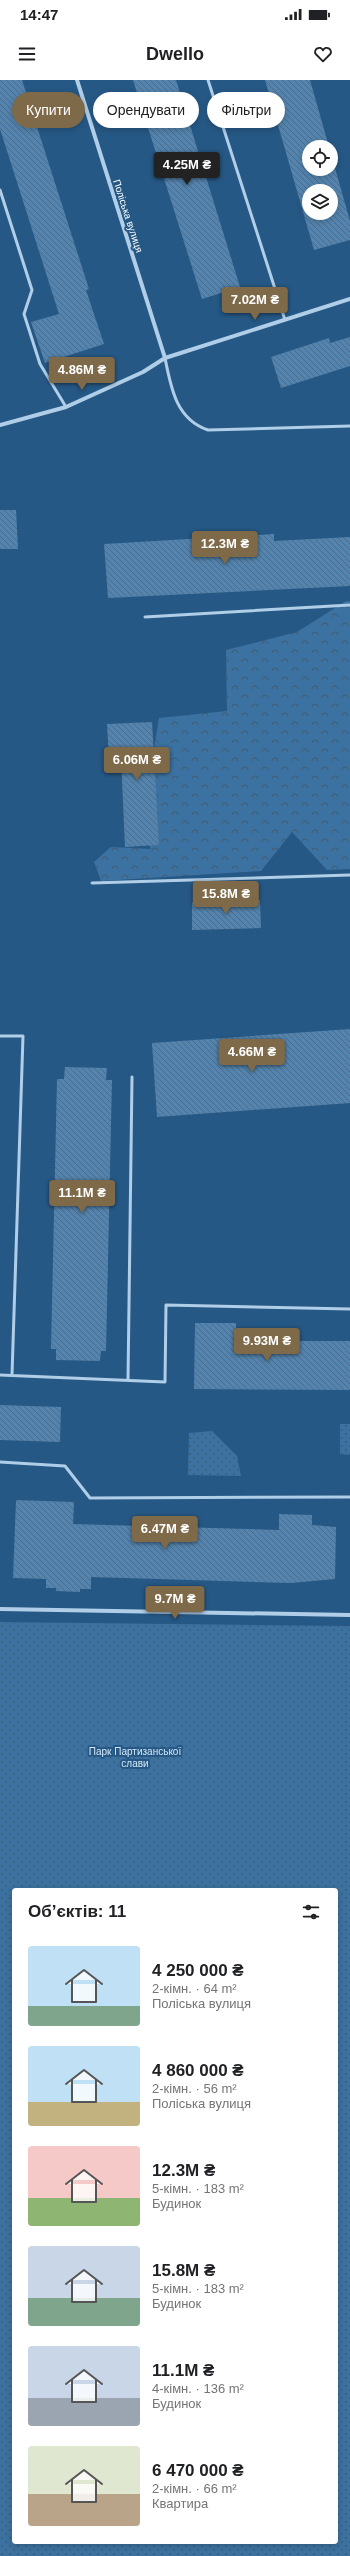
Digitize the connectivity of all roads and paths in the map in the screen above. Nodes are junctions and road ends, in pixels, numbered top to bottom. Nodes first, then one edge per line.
1 (77, 80) edge
2 (208, 80) edge
3 (0, 190) edge
4 (350, 299) edge
5 (285, 320) junction
6 (165, 358) junction
7 (66, 407) junction
8 (0, 425) edge
9 (350, 426) edge
10 (350, 605) edge
11 (145, 617) dead end
12 (350, 875) edge
13 (92, 883) dead end
14 (0, 1036) edge
15 (132, 1078) dead end
16 (350, 1309) edge
17 (0, 1375) edge
18 (12, 1376) junction
19 (128, 1380) junction
20 (0, 1462) edge
21 (350, 1497) edge
22 (0, 1609) edge
23 (350, 1615) edge

1 - 6 street, Поліська вулиця
2 - 5 lane
3 - 7 lane
4 - 5 street
5 - 6 street
6 - 7 street
6 - 9 lane
7 - 8 street
10 - 11 lane
12 - 13 lane
14 - 18 lane
15 - 19 lane
16 - 19 lane
17 - 18 lane
18 - 19 lane
20 - 21 lane
22 - 23 street

